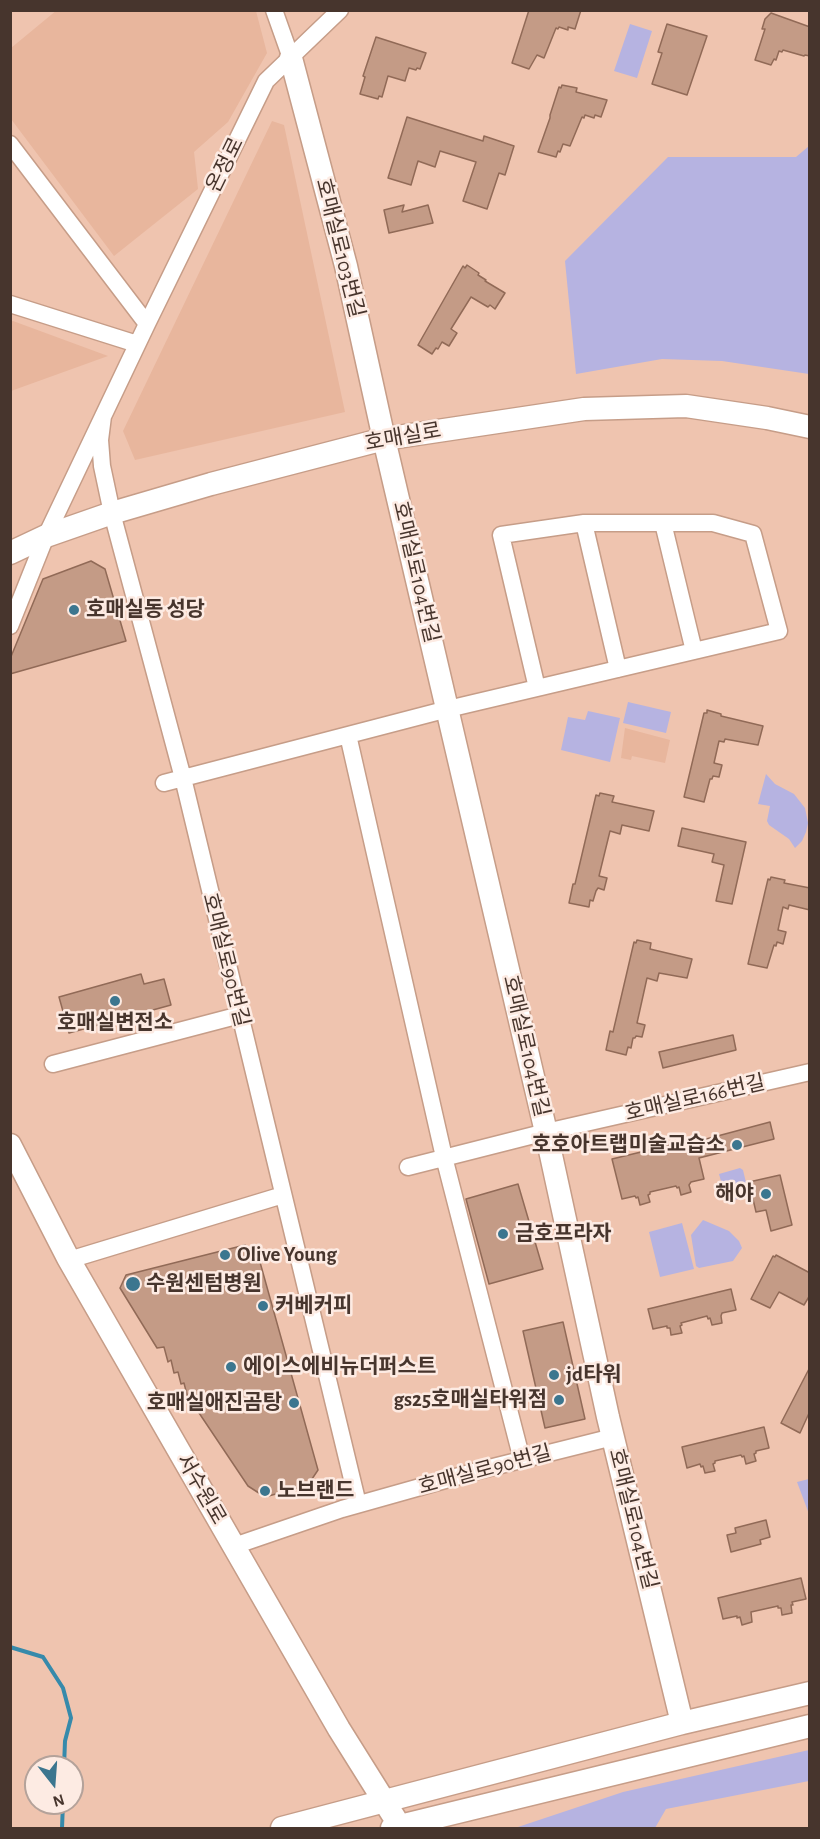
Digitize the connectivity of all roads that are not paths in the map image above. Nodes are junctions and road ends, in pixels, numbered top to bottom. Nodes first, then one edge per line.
1 (274, 10) edge
2 (340, 10) edge
3 (291, 58) junction
4 (10, 144) edge
5 (10, 304) edge
6 (147, 324) junction
7 (137, 344) junction
8 (103, 416) junction
9 (810, 427) edge
10 (384, 439) junction
11 (112, 513) junction
12 (584, 523) junction
13 (663, 523) junction
14 (46, 536) junction
15 (10, 553) edge
16 (10, 626) edge
17 (694, 651) junction
18 (618, 669) junction
19 (537, 688) junction
20 (448, 709) junction
21 (348, 735) junction
22 (183, 778) junction
23 (164, 783) dead end
24 (240, 1016) junction
25 (53, 1064) dead end
26 (810, 1072) edge
27 (546, 1132) junction
28 (10, 1145) edge
29 (444, 1158) junction
30 (408, 1167) dead end
31 (283, 1195) junction
32 (69, 1260) junction
33 (614, 1437) junction
34 (522, 1460) junction
35 (358, 1504) junction
36 (234, 1546) junction
37 (810, 1693) edge
38 (682, 1723) junction
39 (810, 1726) edge
40 (384, 1802) junction
41 (282, 1828) edge
42 (398, 1828) edge

1 - 3 street
2 - 3 street, 온정로
3 - 6 street, 온정로
3 - 10 street, 호매실로103번길
4 - 6 street
5 - 7 street
6 - 7 street, 온정로
7 - 8 street, 온정로
8 - 11 street, 호매실로90번길
8 - 14 street, 온정로
9 - 10 street, 호매실로
10 - 11 street, 호매실로
10 - 20 street, 호매실로104번길
11 - 14 street, 호매실로
11 - 22 street, 호매실로90번길
12 - 13 street
12 - 18 street
12 - 19 street
13 - 17 street
13 - 17 street
14 - 15 street, 호매실로
14 - 16 street, 온정로
17 - 18 street
18 - 19 street
19 - 20 street
20 - 21 street
20 - 27 street, 호매실로104번길
21 - 22 street
21 - 29 street
22 - 23 street
22 - 24 street, 호매실로90번길
24 - 25 street
24 - 31 street, 호매실로90번길
26 - 27 street, 호매실로166번길
27 - 29 street, 호매실로166번길
27 - 33 street, 호매실로104번길
28 - 32 street, 서수원로
29 - 30 street, 호매실로166번길
29 - 34 street
31 - 32 street
31 - 35 street, 호매실로90번길
32 - 36 street, 서수원로
33 - 34 street, 호매실로90번길
33 - 38 street, 호매실로104번길
34 - 35 street, 호매실로90번길
35 - 36 street, 호매실로90번길
36 - 40 street, 서수원로
37 - 38 street
38 - 40 street
39 - 42 street
40 - 41 street
40 - 42 street, 서수원로

